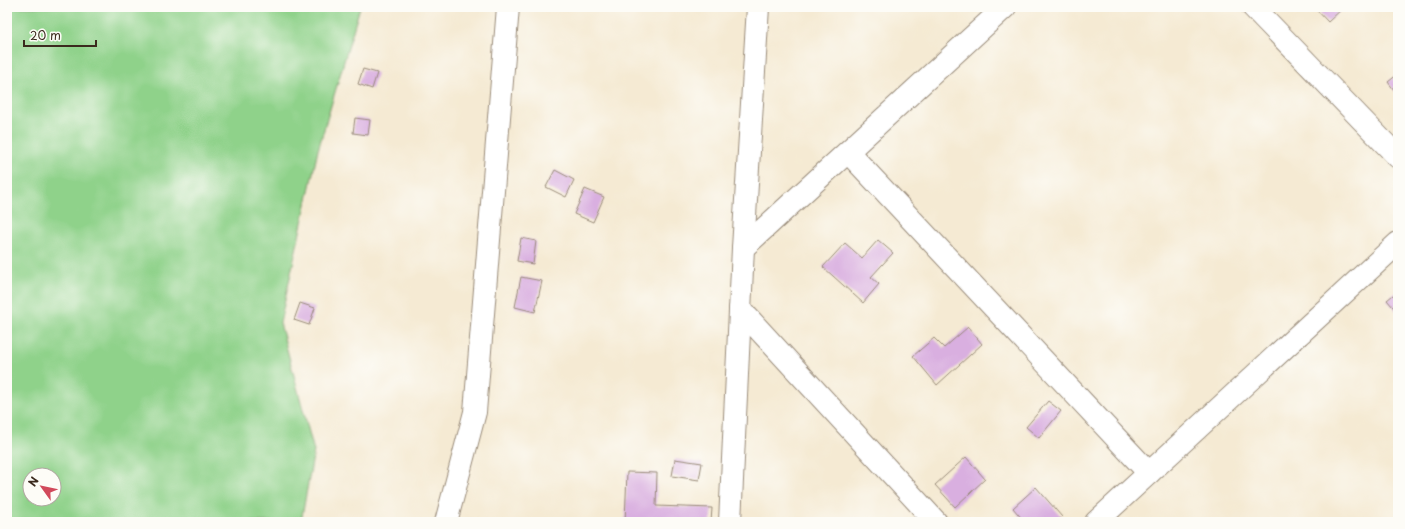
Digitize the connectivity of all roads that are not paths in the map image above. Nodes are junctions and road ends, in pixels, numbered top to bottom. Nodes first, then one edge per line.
1 (508, 7) edge
2 (758, 7) edge
3 (1005, 7) edge
4 (1253, 7) edge
5 (848, 152) junction
6 (1398, 158) edge
7 (1398, 243) edge
8 (744, 248) junction
9 (740, 309) junction
10 (1149, 472) junction
11 (446, 522) edge
12 (730, 522) edge
13 (936, 522) edge
14 (1096, 522) edge

1 - 11 street
2 - 8 street
3 - 5 street
4 - 6 street
5 - 8 street
5 - 10 street
7 - 10 street
8 - 9 street
9 - 12 street
9 - 13 street
10 - 14 street

